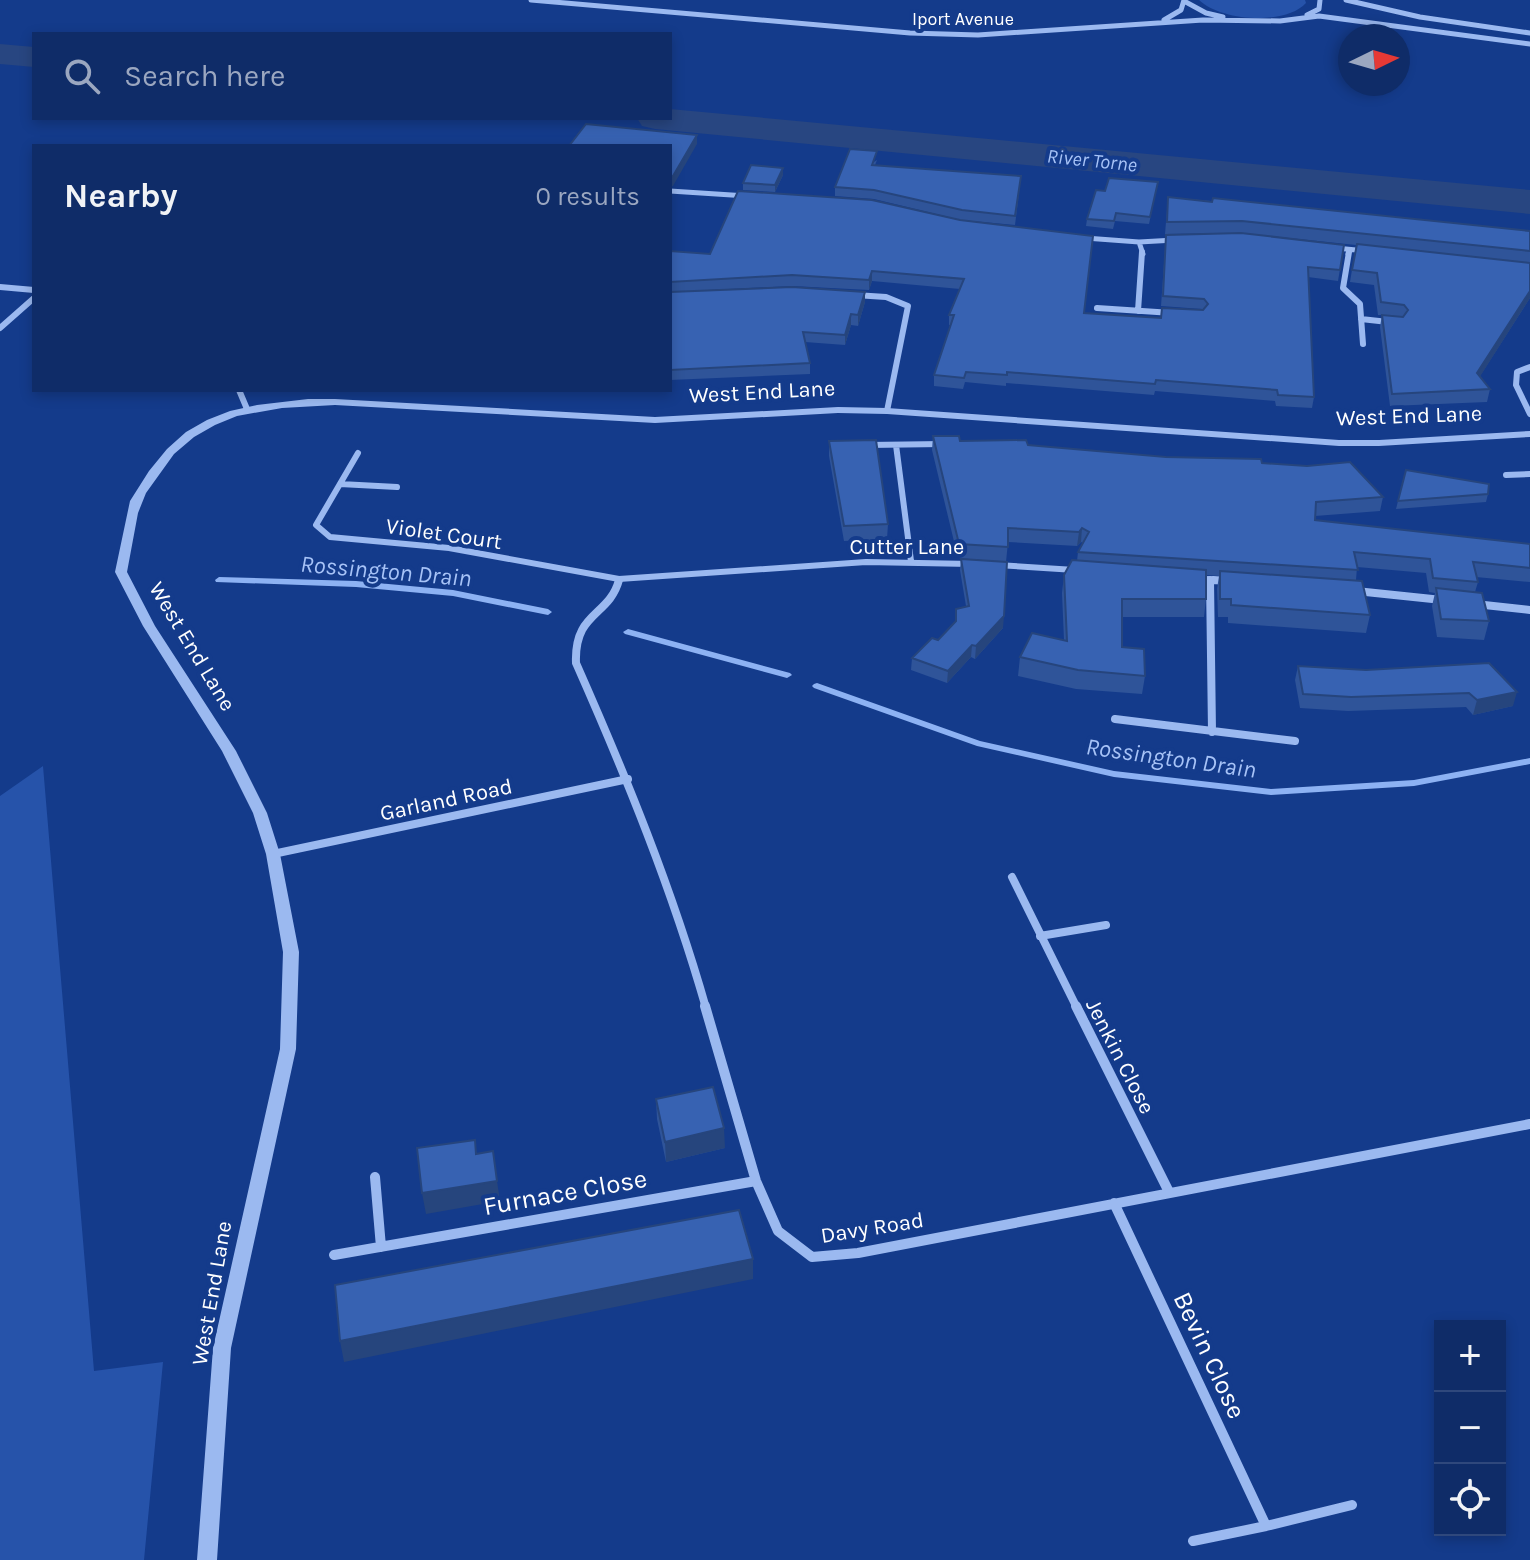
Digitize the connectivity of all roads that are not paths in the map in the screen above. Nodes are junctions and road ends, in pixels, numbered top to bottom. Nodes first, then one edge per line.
1 (531, 0) edge
2 (1184, 0) edge
3 (1320, 0) edge
4 (1346, 0) edge
5 (1305, 16) junction
6 (1239, 20) junction
7 (1156, 23) junction
8 (1530, 33) edge
9 (1530, 44) edge
10 (672, 191) edge
11 (761, 197) edge
12 (1077, 237) edge
13 (1182, 239) edge
14 (1139, 242) junction
15 (1334, 248) edge
16 (1349, 250) junction
17 (1379, 253) edge
18 (0, 287) edge
19 (32, 290) edge
20 (844, 295) edge
21 (32, 300) edge
22 (1097, 308) dead end
23 (1138, 311) junction
24 (1185, 314) edge
25 (1361, 319) junction
26 (1400, 323) edge
27 (0, 328) edge
28 (1363, 344) dead end
29 (1530, 367) edge
30 (240, 392) edge
31 (247, 409) junction
32 (887, 411) junction
33 (1530, 414) edge
34 (1530, 434) edge
35 (960, 443) edge
36 (853, 445) edge
37 (896, 445) junction
38 (358, 453) dead end
39 (1530, 474) edge
40 (1506, 475) dead end
41 (340, 484) junction
42 (397, 487) dead end
43 (911, 561) junction
44 (1091, 571) edge
45 (1183, 577) edge
46 (619, 579) junction
47 (1210, 579) junction
48 (1241, 582) edge
49 (1350, 590) edge
50 (1445, 601) edge
51 (1461, 602) edge
52 (1530, 610) edge
53 (1115, 719) dead end
54 (1212, 732) junction
55 (1295, 741) dead end
56 (628, 779) junction
57 (273, 854) junction
58 (1012, 877) dead end
59 (1106, 925) dead end
60 (1040, 936) junction
61 (1530, 1124) edge
62 (375, 1177) dead end
63 (756, 1181) junction
64 (1169, 1192) junction
65 (1114, 1203) junction
66 (381, 1247) junction
67 (334, 1255) dead end
68 (1352, 1505) dead end
69 (1266, 1526) junction
70 (1193, 1541) dead end
71 (207, 1560) edge

1 - 7 street, Iport Avenue
2 - 6 street, Iport Avenue
2 - 7 street, Iport Avenue
3 - 5 street
4 - 8 street
5 - 6 street, Iport Avenue
5 - 9 street, Iport Avenue
6 - 7 street, Iport Avenue
10 - 11 street
12 - 14 street
13 - 14 street
14 - 23 street
15 - 16 street
16 - 17 street
16 - 25 street
18 - 19 street
20 - 32 street
21 - 27 street
22 - 23 street
23 - 24 street
25 - 26 street
25 - 28 street
29 - 33 street
30 - 31 street
31 - 32 street, West End Lane
31 - 57 street, West End Lane
32 - 34 street, West End Lane
35 - 37 street
36 - 37 street
37 - 43 street
38 - 41 street, Violet Court
39 - 40 street
41 - 42 street, Violet Court
41 - 46 street, Violet Court
43 - 44 street, Cutter Lane
43 - 46 street, Cutter Lane
45 - 47 street
46 - 56 street, Davy Road
47 - 48 street
47 - 54 street
49 - 50 street
51 - 52 street
53 - 54 street
54 - 55 street
56 - 57 street, Garland Road
56 - 63 street, Davy Road
57 - 71 street, West End Lane
58 - 60 street, Jenkin Close
59 - 60 street
60 - 64 street, Jenkin Close
61 - 64 street, Davy Road
62 - 66 street
63 - 65 street, Davy Road
63 - 66 street, Furnace Close
64 - 65 street, Davy Road
65 - 69 street, Bevin Close
66 - 67 street, Furnace Close
68 - 69 street
69 - 70 street

